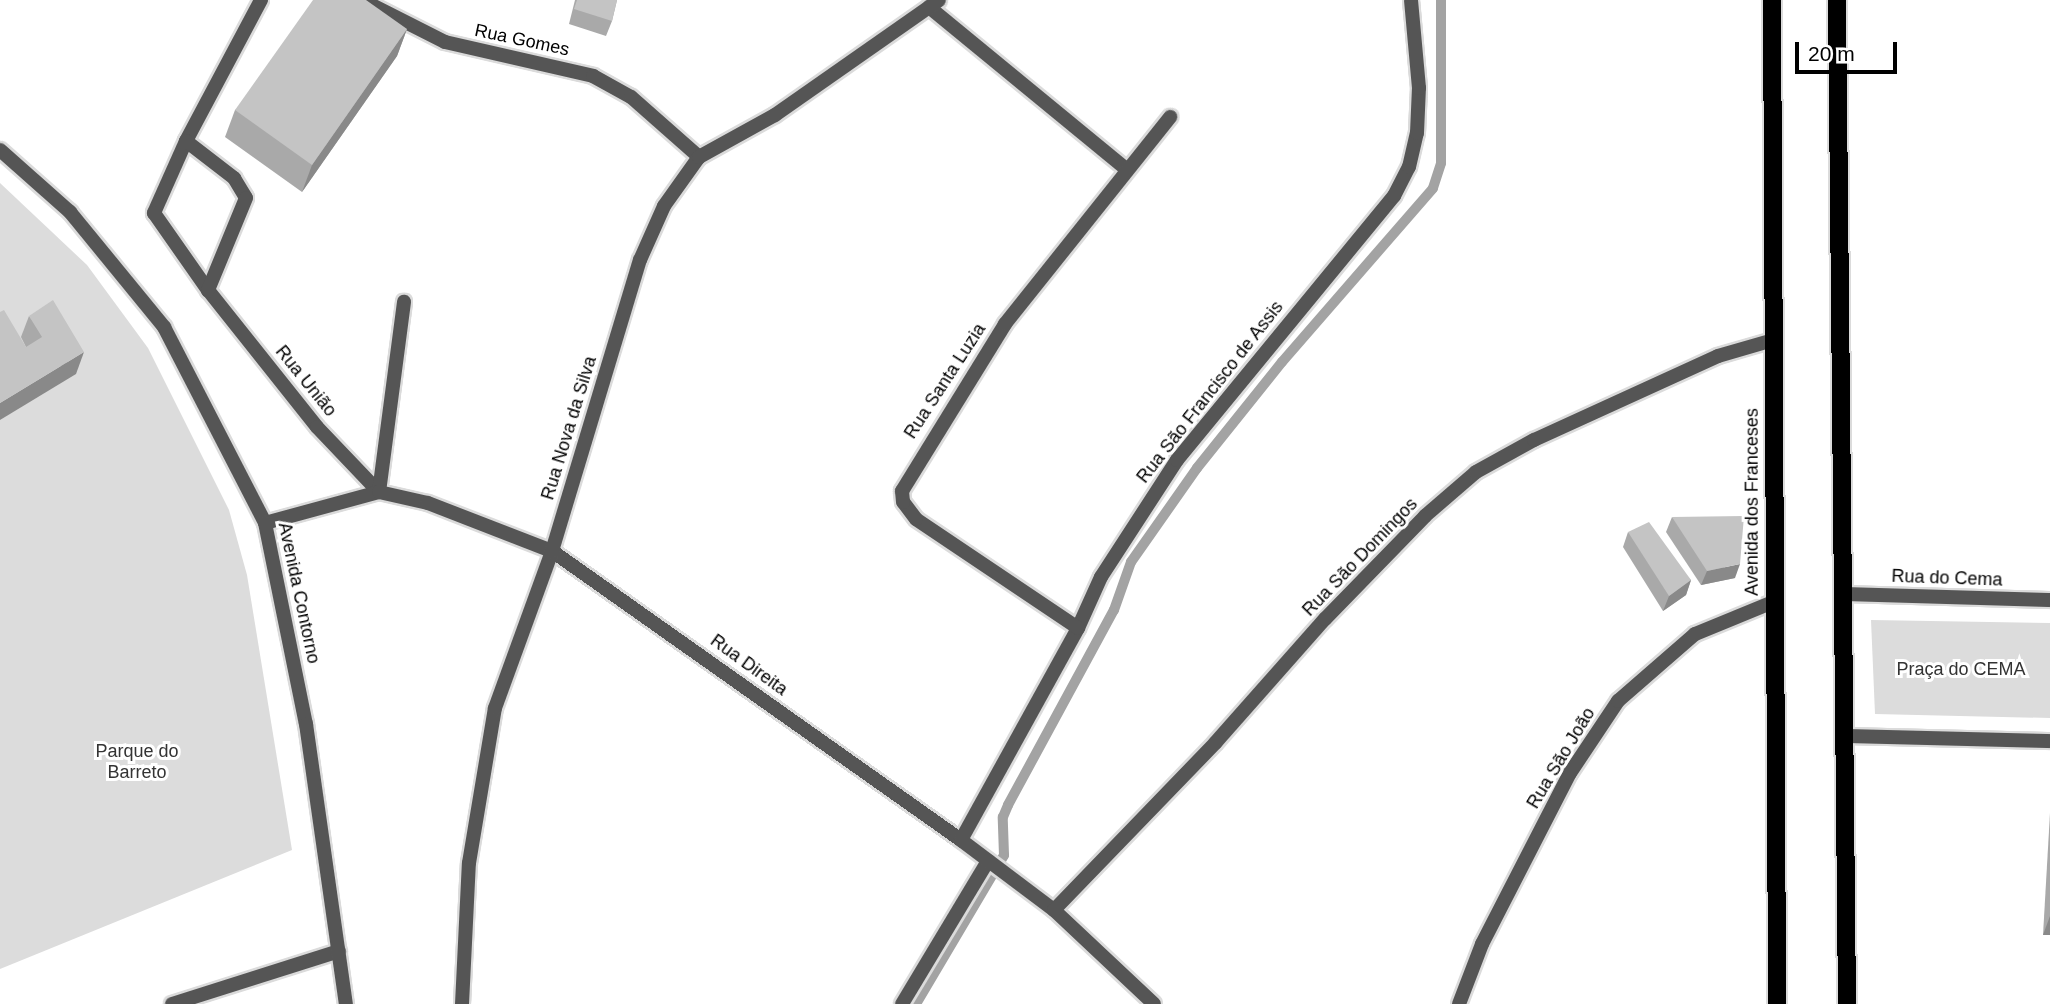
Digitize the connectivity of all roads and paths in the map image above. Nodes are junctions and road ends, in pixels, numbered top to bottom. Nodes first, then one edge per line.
1 (261, 0) edge
2 (362, 0) edge
3 (1411, 0) edge
4 (1772, 0) edge
5 (1837, 0) edge
6 (934, 4) edge
7 (1170, 117) dead end
8 (186, 141) junction
9 (0, 150) edge
10 (699, 157) junction
11 (1126, 169) junction
12 (208, 290) junction
13 (404, 302) dead end
14 (1773, 340) junction
15 (379, 492) junction
16 (265, 523) junction
17 (552, 551) junction
18 (1843, 594) junction
19 (2050, 600) edge
20 (1773, 602) junction
21 (1078, 628) junction
22 (1844, 736) junction
23 (2050, 741) edge
24 (961, 840) junction
25 (989, 862) junction
26 (1054, 910) junction
27 (339, 951) junction
28 (172, 1004) edge
29 (346, 1004) edge
30 (463, 1004) edge
31 (902, 1004) edge
32 (1154, 1004) edge
33 (1459, 1004) edge
34 (1777, 1004) edge
35 (1847, 1004) edge

1 - 8 street, Rua União
2 - 10 street, Rua Gomes
3 - 21 street, Rua São Francisco de Assis
4 - 14 main road, Avenida dos Franceses
5 - 18 main road
6 - 10 street, Rua Nova da Silva
6 - 11 street
7 - 11 street, Rua Santa Luzia
8 - 12 street, Rua União
8 - 12 street
9 - 16 street, Avenida Contorno
10 - 17 street, Rua Nova da Silva
11 - 21 street, Rua Santa Luzia
12 - 15 street, Rua União
13 - 15 street
14 - 20 main road, Avenida dos Franceses
14 - 26 street, Rua São Domingos
15 - 16 street, Rua Direita
15 - 17 street, Rua Direita
16 - 27 street, Avenida Contorno
17 - 24 street, Rua Direita
17 - 30 street, Rua Nova da Silva
18 - 19 street, Rua do Cema
18 - 22 main road
20 - 33 street, Rua São João
20 - 34 main road, Avenida dos Franceses
21 - 24 street, Rua São Francisco de Assis
22 - 23 street
22 - 35 main road
24 - 25 street, Rua Direita
25 - 26 street, Rua Direita
25 - 31 street
26 - 32 street, Rua Direita
27 - 28 street
27 - 29 street, Avenida Contorno

